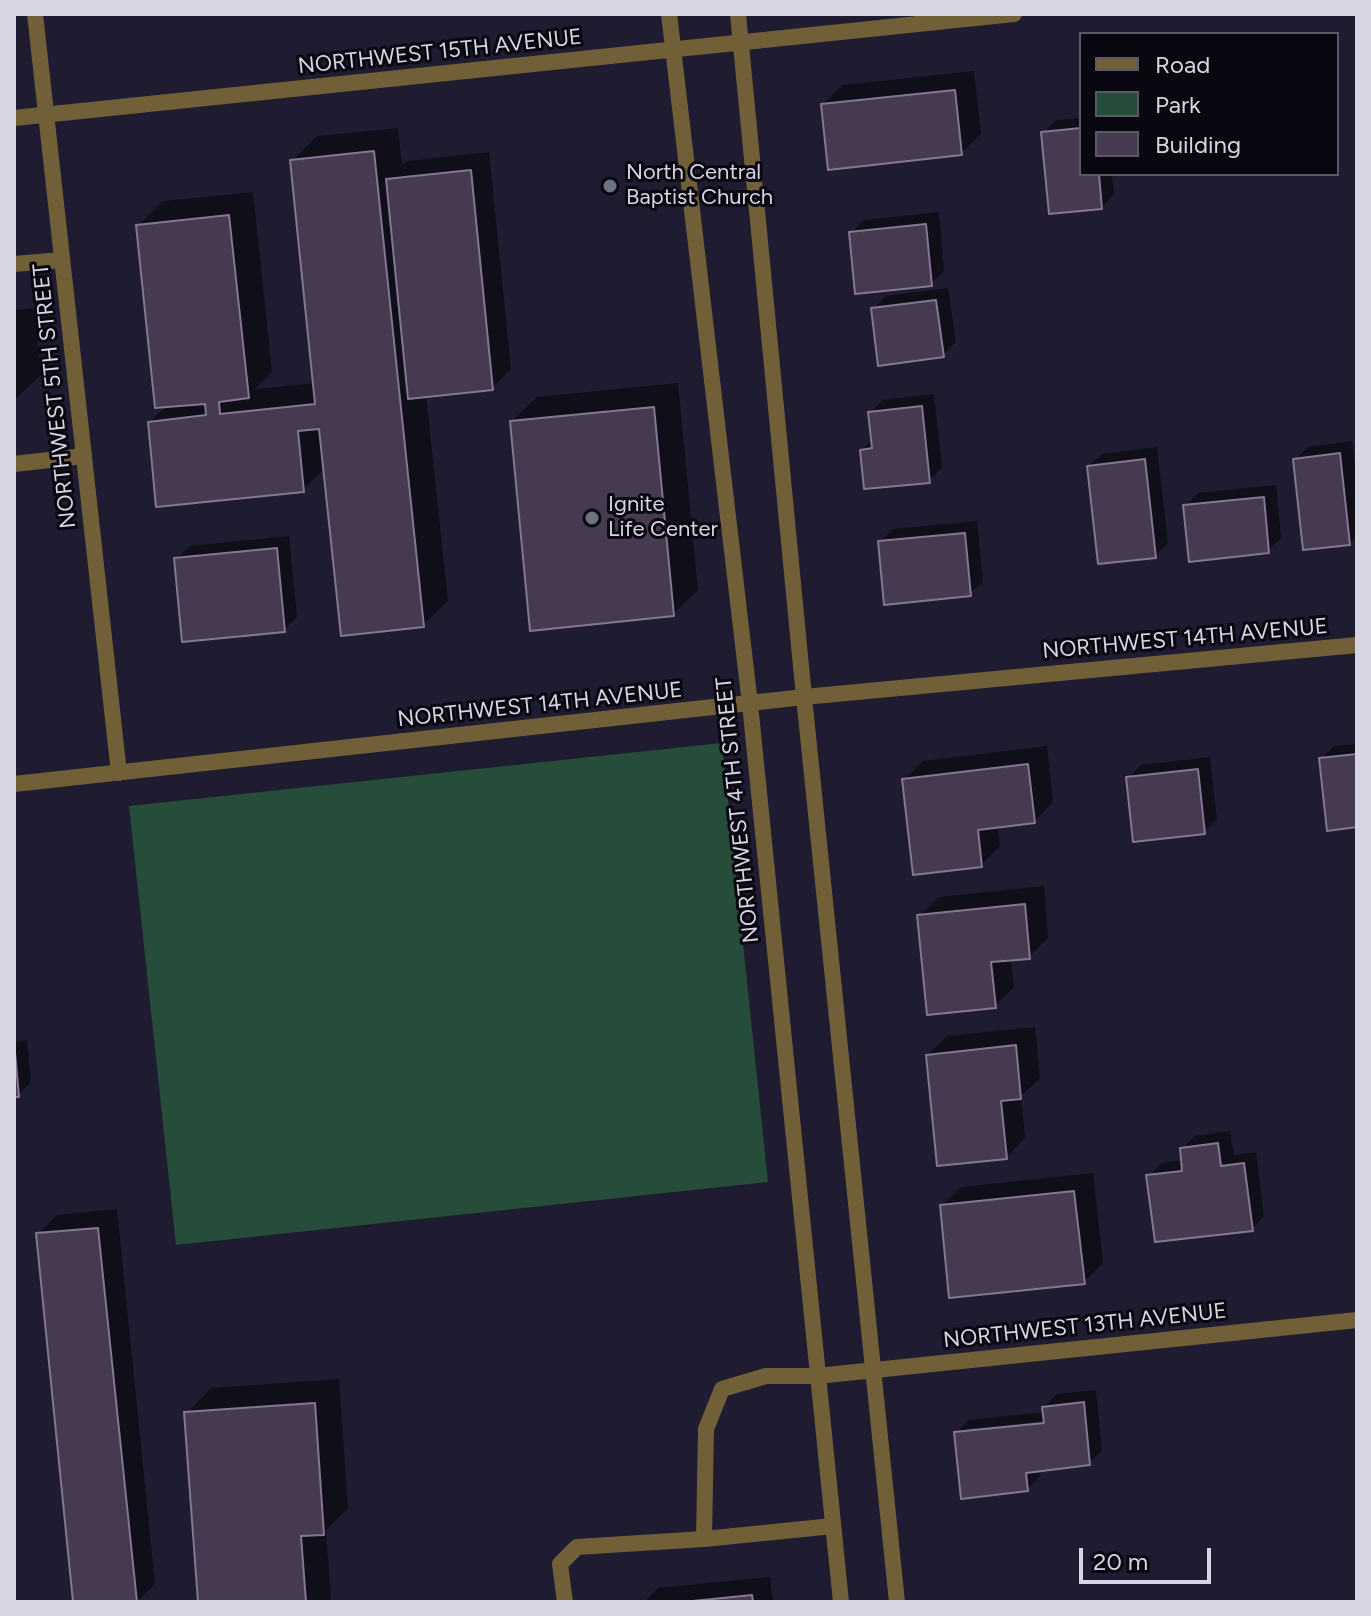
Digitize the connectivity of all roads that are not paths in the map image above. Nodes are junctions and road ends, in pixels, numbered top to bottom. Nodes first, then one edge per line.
1 (35, 14) edge
2 (669, 14) edge
3 (738, 14) edge
4 (1014, 14) edge
5 (742, 42) junction
6 (673, 50) junction
7 (46, 115) junction
8 (14, 118) edge
9 (62, 260) junction
10 (14, 264) edge
11 (84, 456) junction
12 (14, 464) edge
13 (1357, 645) edge
14 (804, 697) junction
15 (750, 704) junction
16 (119, 773) junction
17 (14, 784) edge
18 (1357, 1320) edge
19 (873, 1370) junction
20 (817, 1376) junction
21 (833, 1526) junction
22 (704, 1539) junction
23 (565, 1602) edge
24 (841, 1602) edge
25 (897, 1602) edge

1 - 7 street, NORTHWEST 5TH STREET
2 - 6 street, NORTHWEST 4TH STREET
3 - 5 street
4 - 5 street, NORTHWEST 15TH AVENUE
5 - 6 street, NORTHWEST 15TH AVENUE
5 - 14 street
6 - 7 street, NORTHWEST 15TH AVENUE
6 - 15 street, NORTHWEST 4TH STREET
7 - 8 street, NORTHWEST 15TH AVENUE
7 - 9 street, NORTHWEST 5TH STREET
9 - 10 street
9 - 11 street, NORTHWEST 5TH STREET
11 - 12 street
11 - 16 street, NORTHWEST 5TH STREET
13 - 14 street, NORTHWEST 14TH AVENUE
14 - 15 street, NORTHWEST 14TH AVENUE
14 - 19 street
15 - 16 street, NORTHWEST 14TH AVENUE
15 - 20 street, NORTHWEST 4TH STREET
16 - 17 street, NORTHWEST 14TH AVENUE
18 - 19 street, NORTHWEST 13TH AVENUE
19 - 20 street, NORTHWEST 13TH AVENUE
19 - 25 street
20 - 21 street, NORTHWEST 4TH STREET
20 - 22 street, NORTHWEST 13TH AVENUE
21 - 22 street
21 - 24 street, NORTHWEST 4TH STREET
22 - 23 street

